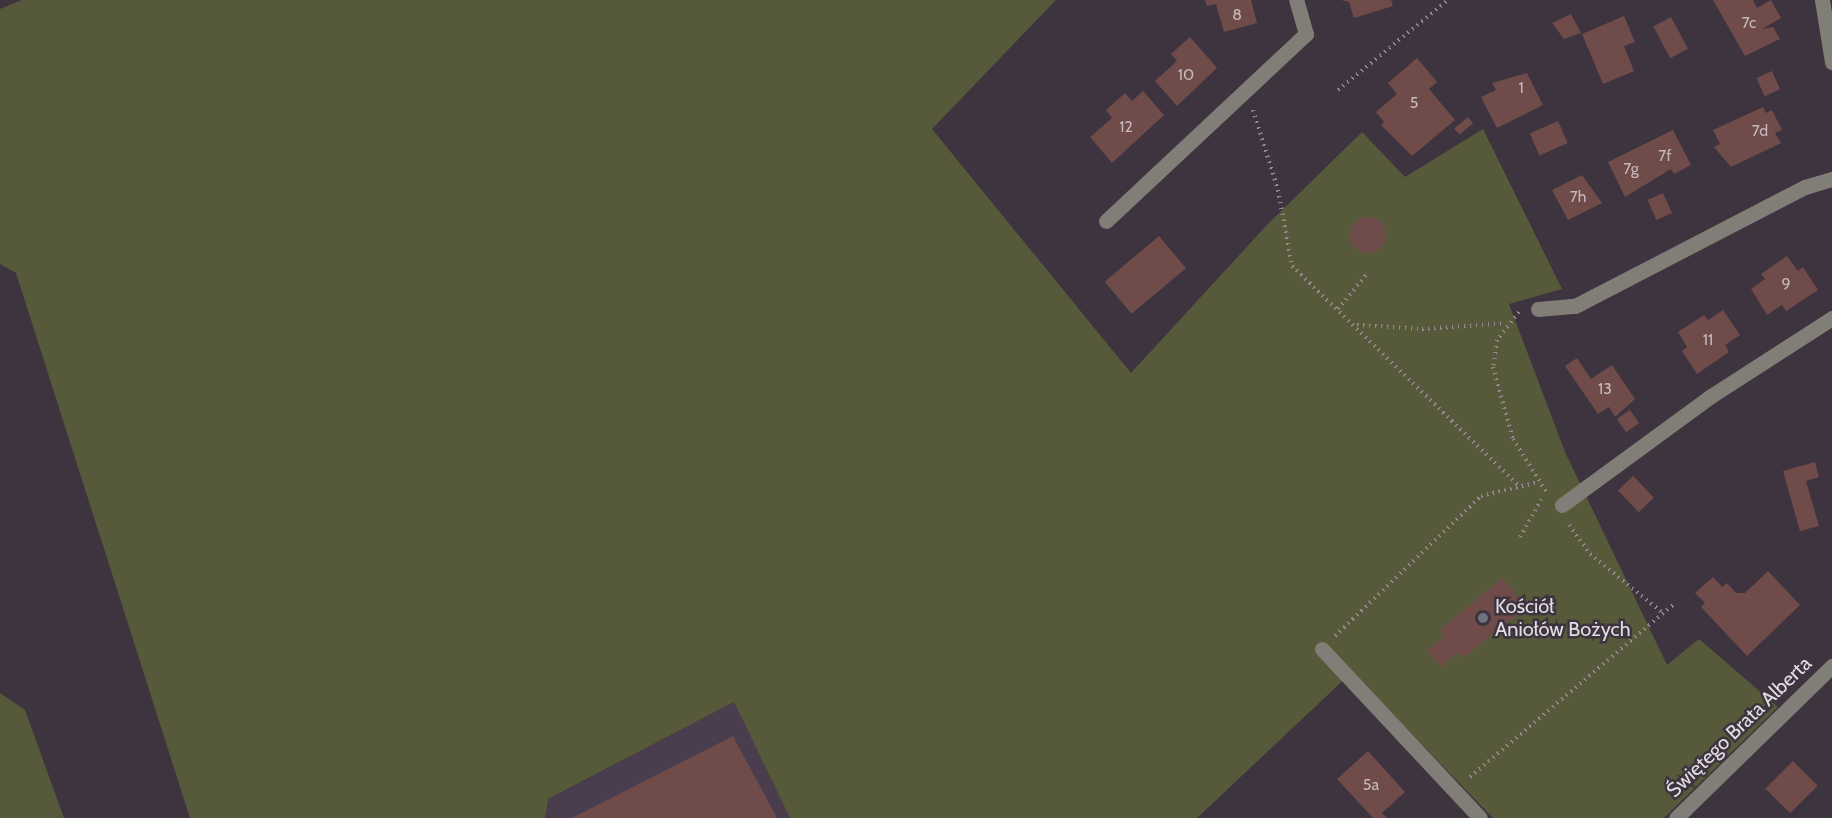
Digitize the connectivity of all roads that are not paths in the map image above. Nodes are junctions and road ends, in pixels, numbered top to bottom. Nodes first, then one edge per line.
1 (1296, 0) edge
2 (1822, 0) edge
3 (1832, 62) edge
4 (1832, 179) edge
5 (1106, 221) dead end
6 (1538, 309) road end
7 (1832, 318) edge
8 (1562, 505) road end
9 (1322, 649) road end
10 (1832, 666) edge
11 (1480, 818) edge
12 (1676, 818) edge

1 - 5 street
2 - 3 street
4 - 6 street
7 - 8 street
9 - 11 street
10 - 12 street, Świętego Brata Alberta

